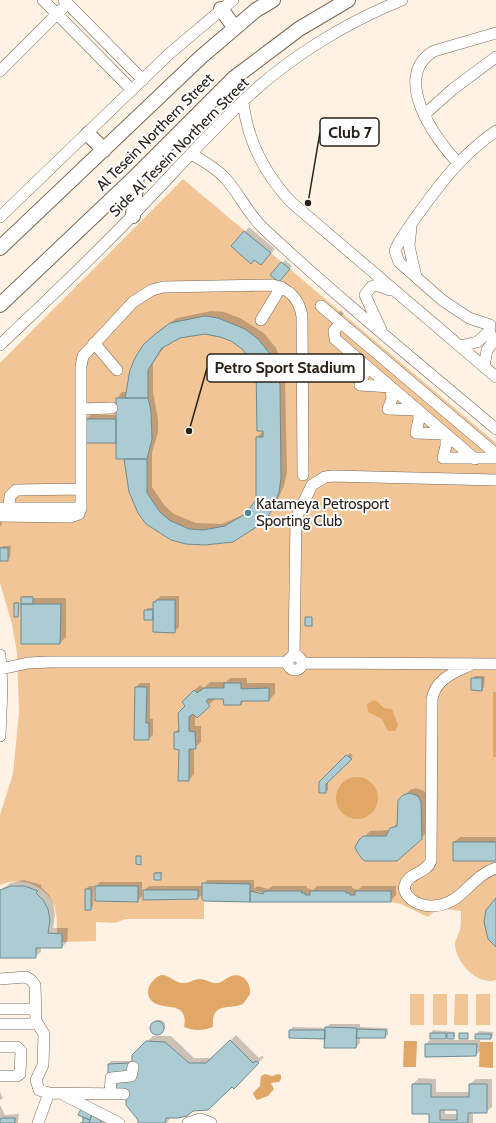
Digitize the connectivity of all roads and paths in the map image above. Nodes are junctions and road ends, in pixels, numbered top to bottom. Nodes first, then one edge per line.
1 (43, 0) edge
2 (233, 0) edge
3 (273, 0) edge
4 (348, 0) edge
5 (402, 0) edge
6 (68, 1) edge
7 (221, 10) junction
8 (57, 14) junction
9 (235, 28) junction
10 (496, 33) edge
11 (496, 56) edge
12 (0, 71) edge
13 (142, 80) junction
14 (132, 90) junction
15 (243, 101) junction
16 (425, 114) junction
17 (496, 132) edge
18 (88, 134) junction
19 (104, 150) junction
20 (191, 154) junction
21 (458, 163) junction
22 (137, 175) junction
23 (133, 216) junction
24 (0, 218) edge
25 (411, 225) junction
26 (397, 246) junction
27 (409, 246) junction
28 (0, 248) edge
29 (410, 260) junction
30 (399, 262) junction
31 (416, 277) junction
32 (281, 287) junction
33 (336, 292) junction
34 (398, 294) junction
35 (0, 305) edge
36 (261, 320) dead end
37 (340, 323) junction
38 (494, 330) edge
39 (384, 336) junction
40 (94, 343) junction
41 (0, 345) edge
42 (460, 346) junction
43 (363, 363) junction
44 (484, 367) junction
45 (117, 370) dead end
46 (496, 377) edge
47 (391, 387) junction
48 (112, 408) dead end
49 (81, 409) junction
50 (418, 410) junction
51 (496, 429) edge
52 (446, 434) junction
53 (496, 454) edge
54 (496, 458) edge
55 (475, 459) junction
56 (304, 475) dead end
57 (496, 480) edge
58 (81, 489) junction
59 (5, 508) edge
60 (81, 508) junction
61 (0, 516) edge
62 (0, 655) edge
63 (294, 660) junction
64 (472, 664) junction
65 (496, 664) edge
66 (1, 669) junction
67 (0, 736) edge
68 (496, 868) edge
69 (0, 979) edge
70 (0, 1009) edge
71 (35, 1009) junction
72 (0, 1024) edge
73 (37, 1024) junction
74 (0, 1046) edge
75 (133, 1067) dead end
76 (0, 1076) edge
77 (49, 1093) junction
78 (62, 1093) junction
79 (110, 1094) junction
80 (124, 1094) dead end
81 (108, 1120) edge
82 (200, 1121) edge
83 (38, 1123) edge
84 (119, 1123) edge
85 (188, 1123) edge
86 (211, 1123) edge

1 - 8 street
2 - 7 street
3 - 9 main road, Al Tesein Northern Street
4 - 22 main road, Al Tesein Northern Street
5 - 15 street, Side Al Tesein Northern Street
6 - 8 street
6 - 13 street
7 - 9 main road
7 - 13 street
8 - 12 street
8 - 14 street
9 - 19 main road, Al Tesein Northern Street
10 - 16 street
11 - 16 street
13 - 14 street
14 - 18 street
15 - 20 street, Side Al Tesein Northern Street
15 - 34 street
16 - 21 street
17 - 21 street
18 - 19 main road
18 - 24 street
19 - 28 main road, Al Tesein Northern Street
20 - 23 street, Side Al Tesein Northern Street
20 - 33 street
21 - 25 street
22 - 23 main road
22 - 35 main road, Al Tesein Northern Street
23 - 41 street, Side Al Tesein Northern Street
25 - 26 street
25 - 27 street
26 - 27 street
26 - 30 street
27 - 29 street
29 - 30 street
29 - 31 street
30 - 31 street
31 - 38 street
32 - 36 street
32 - 40 street
32 - 56 street
33 - 37 street
33 - 39 street
34 - 39 street
34 - 42 street
37 - 43 street
37 - 53 street
38 - 42 street
38 - 44 street
39 - 51 street
40 - 45 street
40 - 49 street
42 - 44 street
43 - 47 street
43 - 47 street
44 - 46 street
47 - 50 street
47 - 50 street
48 - 49 street
49 - 58 street
50 - 52 street
50 - 52 street
52 - 55 street
52 - 55 street
54 - 55 street
57 - 63 street
58 - 59 street
58 - 60 street
59 - 60 street
60 - 61 street
62 - 66 street
63 - 64 street
63 - 66 street
64 - 65 street
64 - 68 street
66 - 67 street
69 - 71 street
70 - 71 street
71 - 73 street
72 - 73 street
73 - 77 street
74 - 76 street
75 - 79 street
77 - 78 street
77 - 83 street
78 - 79 street
78 - 81 street
79 - 80 street
81 - 84 street
82 - 85 street
82 - 86 street

